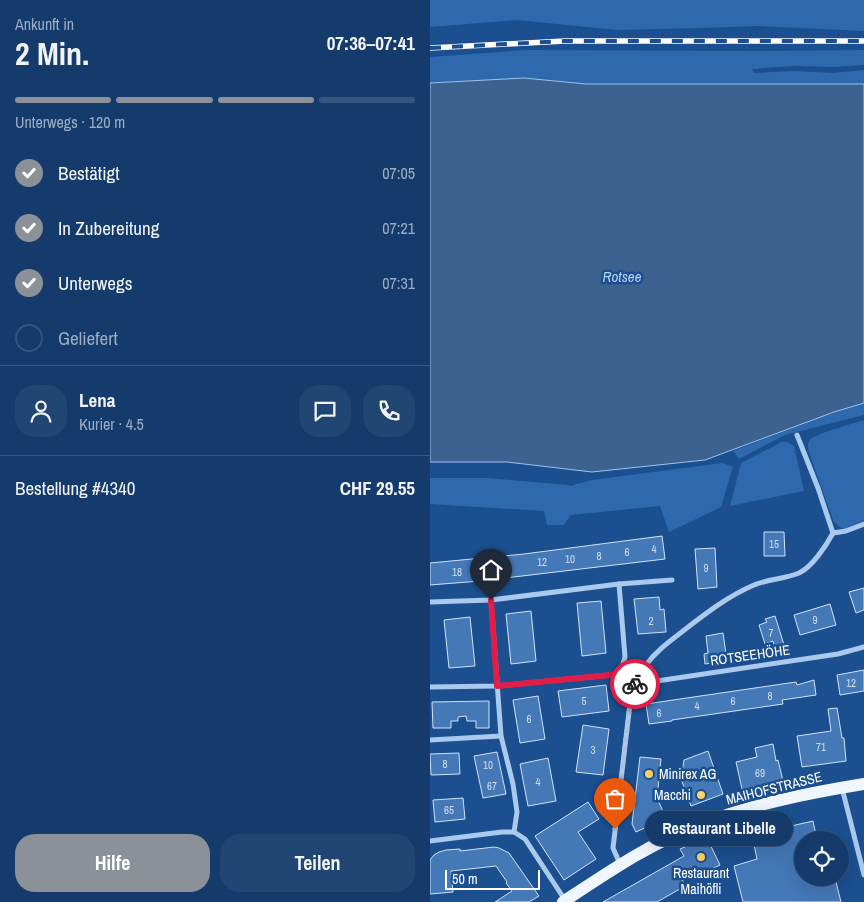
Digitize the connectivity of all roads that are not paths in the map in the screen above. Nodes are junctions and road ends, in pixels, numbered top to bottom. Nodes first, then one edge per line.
1 (797, 435) dead end
2 (864, 524) edge
3 (833, 533) junction
4 (672, 580) dead end
5 (619, 584) junction
6 (491, 600) junction
7 (430, 602) edge
8 (864, 646) edge
9 (620, 674) junction
10 (638, 679) junction
11 (497, 686) junction
12 (430, 688) edge
13 (501, 736) junction
14 (430, 740) edge
15 (864, 784) edge
16 (842, 788) junction
17 (514, 832) junction
18 (430, 841) edge
19 (862, 852) edge
20 (620, 865) junction
21 (864, 875) edge
22 (564, 901) edge

1 - 3 street
2 - 3 street
3 - 10 street
4 - 5 street
5 - 6 street
5 - 9 street
6 - 7 street
6 - 11 street
8 - 10 street, ROTSEEHÖHE
9 - 10 street, ROTSEEHÖHE
9 - 11 street
10 - 20 street
11 - 12 street
11 - 13 street
13 - 14 street
13 - 17 street
15 - 16 main road, MAIHOFSTRASSE
16 - 19 street
16 - 20 main road, MAIHOFSTRASSE
17 - 18 street
17 - 22 street
19 - 21 street
20 - 22 main road, MAIHOFSTRASSE

